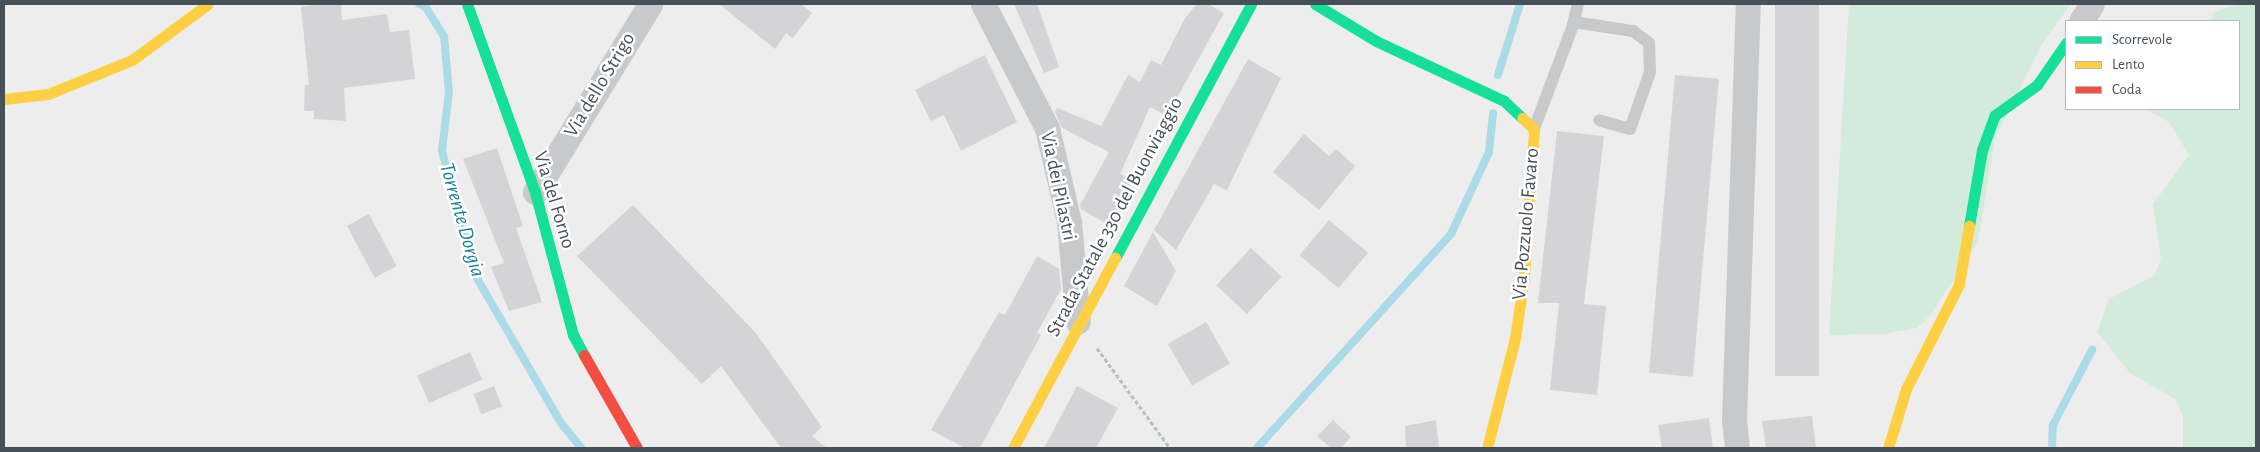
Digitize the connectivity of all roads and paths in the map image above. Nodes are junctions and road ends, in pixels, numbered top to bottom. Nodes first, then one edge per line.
1 (208, 4) edge
2 (467, 4) edge
3 (650, 4) edge
4 (983, 4) edge
5 (1251, 4) edge
6 (1315, 4) edge
7 (1578, 4) edge
8 (1748, 4) edge
9 (2092, 4) edge
10 (173, 12) dead end
11 (2082, 20) edge
12 (1574, 22) junction
13 (165, 37) junction
14 (2065, 44) edge
15 (4, 99) edge
16 (1600, 120) dead end
17 (1534, 129) junction
18 (535, 192) junction
19 (1078, 322) junction
20 (611, 403) junction
21 (616, 439) dead end
22 (637, 448) edge
23 (1013, 448) edge
24 (1170, 448) edge
25 (1487, 448) edge
26 (1737, 448) edge
27 (1888, 448) edge

1 - 13 main road
2 - 18 main road, Via del Forno
3 - 18 street, Via dello Strigo
4 - 19 street, Via dei Pilastri
5 - 19 main road, Strada Statale 330 del Buonviaggio
6 - 17 main road, Via Pozzuolo Favaro
7 - 12 lane
8 - 26 street
9 - 11 street
10 - 13 main road
12 - 16 lane
12 - 17 lane
13 - 15 main road
14 - 27 main road
17 - 25 main road, Via Pozzuolo Favaro
18 - 20 main road, Via del Forno
19 - 23 main road, Strada Statale 330 del Buonviaggio
19 - 24 path
20 - 21 main road, Via del Forno
20 - 22 main road, Via del Forno

